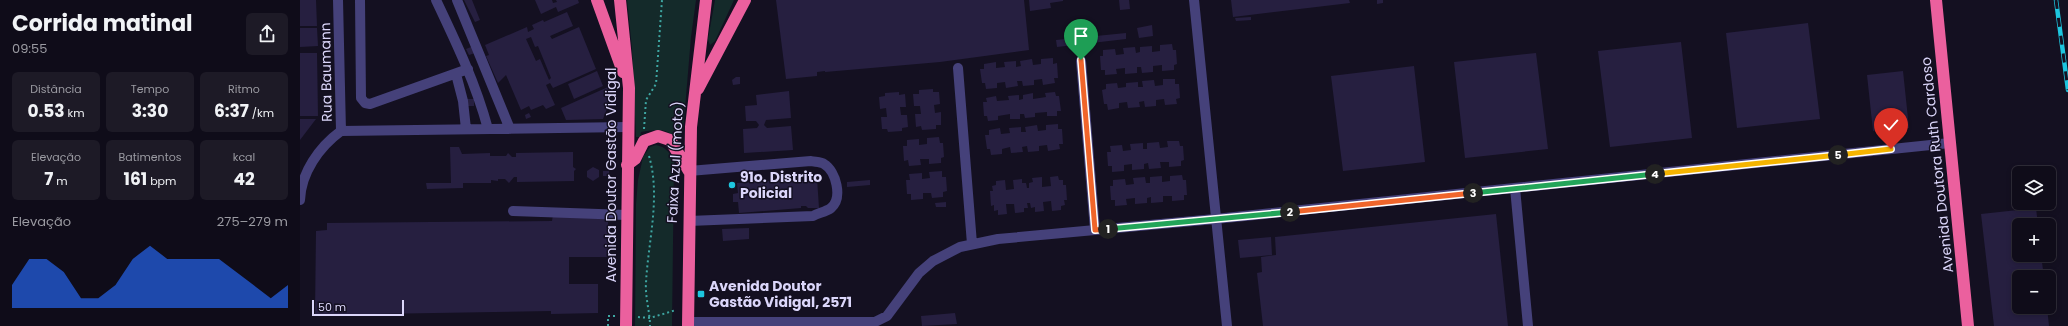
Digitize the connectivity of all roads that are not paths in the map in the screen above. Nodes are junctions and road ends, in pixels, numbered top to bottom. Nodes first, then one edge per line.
1 (338, 0) edge
2 (360, 0) edge
3 (436, 0) edge
4 (457, 0) edge
5 (596, 0) edge
6 (620, 0) edge
7 (705, 0) edge
8 (745, 0) edge
9 (1194, 0) edge
10 (1936, 0) edge
11 (1081, 60) dead end
12 (958, 68) dead end
13 (468, 69) junction
14 (456, 74) junction
15 (629, 88) junction
16 (694, 96) junction
17 (628, 127) junction
18 (466, 129) junction
19 (488, 129) junction
20 (510, 129) junction
21 (341, 131) junction
22 (1950, 143) junction
23 (627, 165) junction
24 (688, 168) junction
25 (1515, 188) junction
26 (300, 200) edge
27 (513, 211) dead end
28 (627, 214) junction
29 (1215, 219) junction
30 (689, 221) junction
31 (1095, 230) junction
32 (972, 244) junction
33 (626, 321) edge
34 (687, 325) edge
35 (1227, 326) edge
36 (1528, 326) edge
37 (1968, 326) edge

1 - 21 street, Rua Baumann
2 - 14 street
3 - 13 street
4 - 20 street
5 - 15 highway
6 - 15 highway, Avenida Doutor Gastão Vidigal
7 - 16 highway
7 - 24 street, Faixa Azul (moto)
8 - 16 highway
9 - 29 street
10 - 22 highway, Avenida Doutora Ruth Cardoso
11 - 31 street
12 - 32 street
13 - 14 street
13 - 19 street
14 - 18 street
15 - 17 highway, Avenida Doutor Gastão Vidigal
16 - 24 highway
17 - 20 street
17 - 23 highway, Avenida Doutor Gastão Vidigal
18 - 19 street
18 - 21 street
19 - 20 street
21 - 26 street, Rua Baumann
22 - 25 street
22 - 37 highway, Avenida Doutora Ruth Cardoso
23 - 24 highway
23 - 28 highway, Avenida Doutor Gastão Vidigal
24 - 30 highway
24 - 30 street
24 - 34 street, Faixa Azul (moto)
25 - 29 street
25 - 36 street
27 - 28 street
28 - 33 highway, Avenida Doutor Gastão Vidigal
29 - 31 street
29 - 35 street
30 - 34 highway
31 - 32 street
32 - 34 street

